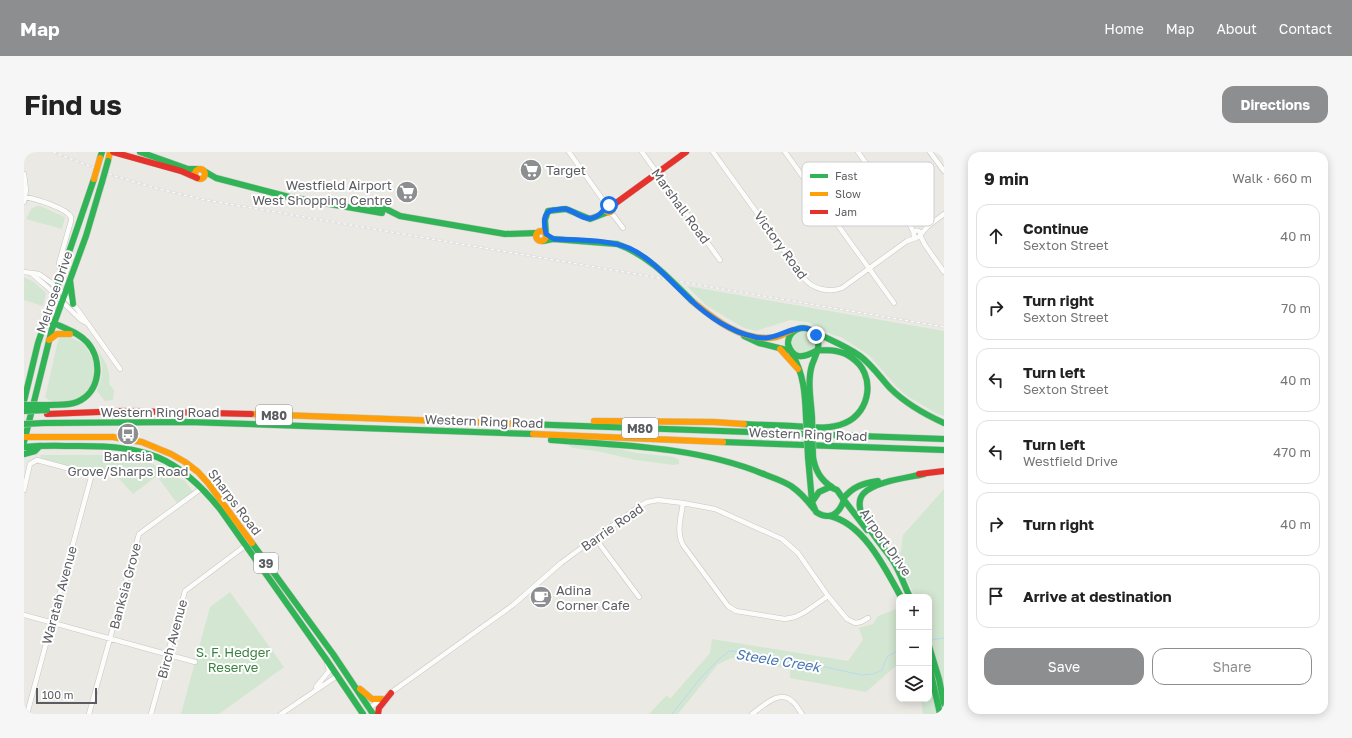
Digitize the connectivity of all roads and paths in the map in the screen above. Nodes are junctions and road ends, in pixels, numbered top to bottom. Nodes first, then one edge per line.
1 (110, 152) edge
2 (113, 152) edge
3 (140, 152) edge
4 (568, 152) edge
5 (642, 152) edge
6 (686, 152) edge
7 (713, 152) edge
8 (785, 152) edge
9 (858, 152) edge
10 (930, 152) edge
11 (101, 155) edge
12 (865, 162) edge
13 (197, 169) junction
14 (944, 171) edge
15 (204, 172) junction
16 (657, 173) junction
17 (24, 174) edge
18 (802, 176) edge
19 (199, 178) junction
20 (216, 178) junction
21 (24, 200) edge
22 (610, 209) junction
23 (944, 214) edge
24 (545, 220) junction
25 (934, 222) edge
26 (838, 226) edge
27 (911, 226) edge
28 (928, 226) edge
29 (623, 228) dead end
30 (538, 232) junction
31 (528, 234) junction
32 (546, 234) junction
33 (917, 234) junction
34 (554, 239) junction
35 (541, 241) junction
36 (720, 260) dead end
37 (869, 269) junction
38 (24, 272) edge
39 (944, 272) edge
40 (32, 274) junction
41 (61, 276) junction
42 (70, 277) junction
43 (57, 287) junction
44 (54, 294) junction
45 (64, 294) junction
46 (62, 302) junction
47 (73, 304) junction
48 (894, 304) dead end
49 (46, 319) junction
50 (86, 323) junction
51 (53, 325) junction
52 (795, 330) junction
53 (811, 330) junction
54 (75, 333) junction
55 (739, 333) junction
56 (49, 340) junction
57 (780, 349) junction
58 (817, 351) junction
59 (791, 352) junction
60 (120, 369) dead end
61 (804, 384) junction
62 (24, 401) edge
63 (24, 405) edge
64 (48, 410) junction
65 (24, 411) edge
66 (24, 415) edge
67 (809, 417) junction
68 (27, 423) edge
69 (500, 423) junction
70 (944, 423) edge
71 (475, 432) junction
72 (42, 437) junction
73 (24, 438) edge
74 (944, 439) edge
75 (147, 444) junction
76 (41, 446) junction
77 (24, 447) edge
78 (944, 450) edge
79 (144, 452) junction
80 (24, 454) edge
81 (811, 457) junction
82 (944, 470) edge
83 (924, 474) junction
84 (833, 487) junction
85 (202, 488) junction
86 (24, 490) edge
87 (844, 499) junction
88 (812, 502) junction
89 (683, 503) junction
90 (814, 509) junction
91 (830, 516) junction
92 (595, 538) junction
93 (245, 546) junction
94 (899, 594) edge
95 (907, 594) edge
96 (908, 594) edge
97 (828, 596) junction
98 (639, 597) dead end
99 (24, 615) edge
100 (868, 618) dead end
101 (52, 622) junction
102 (110, 639) junction
103 (168, 654) junction
104 (333, 654) junction
105 (932, 656) edge
106 (326, 659) junction
107 (195, 662) dead end
108 (347, 675) junction
109 (337, 676) junction
110 (932, 679) edge
111 (314, 690) junction
112 (390, 693) junction
113 (382, 700) junction
114 (944, 704) edge
115 (371, 711) edge
116 (26, 714) edge
117 (89, 714) edge
118 (151, 714) edge
119 (281, 714) edge
120 (363, 714) edge
121 (378, 714) edge
122 (752, 714) edge
123 (802, 714) edge
124 (940, 714) edge

1 - 42 main road, Melrose Drive, bridge
2 - 19 main road
3 - 13 main road
4 - 22 street
5 - 16 street, Marshall Road
6 - 16 main road
7 - 37 street, Victory Road
8 - 18 street
9 - 12 street
10 - 14 street
11 - 41 main road, Melrose Drive, bridge
13 - 15 main road
13 - 19 main road
15 - 19 main road
15 - 20 main road
16 - 22 main road
16 - 36 street, Marshall Road
17 - 21 street
19 - 20 main road
20 - 31 main road
21 - 41 street, Melrose Drive
22 - 24 main road
22 - 29 street
23 - 25 street, Victory Road
24 - 30 main road
24 - 32 main road
26 - 37 street
27 - 33 street
28 - 33 street, Victory Road
30 - 31 main road
30 - 32 main road
30 - 35 main road
31 - 35 main road
32 - 34 main road
32 - 35 main road
33 - 37 street, Victory Road
33 - 39 street
34 - 35 main road
34 - 55 main road, bridge
37 - 48 street
38 - 40 street
40 - 43 street
40 - 44 street
41 - 43 main road, Melrose Drive
42 - 45 main road, Melrose Drive
42 - 47 main road
43 - 44 main road, Melrose Drive
43 - 45 street
44 - 46 street
44 - 49 main road, Melrose Drive
45 - 46 main road, Melrose Drive
45 - 47 street
46 - 50 street
46 - 51 main road, Melrose Drive
47 - 50 street
49 - 51 main road
49 - 62 main road, Melrose Drive
50 - 60 street
51 - 54 main road
51 - 56 main road, Melrose Drive
52 - 53 main road
52 - 55 main road
52 - 59 main road
53 - 58 main road
53 - 70 main road
54 - 56 main road
54 - 64 main road
55 - 57 main road
56 - 68 main road, Melrose Drive
57 - 59 main road
57 - 61 main road
58 - 59 main road
58 - 67 main road
58 - 69 main road
59 - 61 main road
61 - 67 main road
63 - 64 main road, bridge
64 - 65 main road, bridge
64 - 66 main road, Western Ring Road / M80
64 - 69 main road, Western Ring Road / M80
67 - 81 main road, bridge
68 - 71 main road, Western Ring Road / M80, bridge
68 - 72 main road
68 - 73 main road, Melrose Drive
69 - 74 main road, Western Ring Road / M80
71 - 78 main road, Western Ring Road / M80
71 - 90 main road
72 - 73 main road, Sharps Road / 39
72 - 75 main road, Sharps Road / 39
75 - 79 main road
75 - 104 main road, Sharps Road / 39
76 - 77 main road, Sharps Road
76 - 79 main road, Sharps Road / 39
76 - 80 main road, 39
79 - 85 main road, Sharps Road / 39
81 - 84 main road
81 - 88 main road
82 - 83 main road
83 - 87 main road
83 - 96 main road
84 - 87 main road
84 - 88 main road
85 - 93 main road, Sharps Road / 39
85 - 102 street, Banksia Grove
86 - 101 street, Waratah Avenue
87 - 91 main road
87 - 95 main road, Airport Drive
88 - 90 main road
89 - 92 street, Barrie Road
89 - 97 street, Barrie Road
89 - 97 street
90 - 91 main road
91 - 94 main road, Airport Drive
92 - 98 street
92 - 112 street, Barrie Road
93 - 103 street, Birch Avenue
93 - 106 main road, Sharps Road / 39
97 - 100 street, Barrie Road
99 - 101 street
101 - 102 street
101 - 116 street, Waratah Avenue
102 - 103 street
102 - 117 street, Banksia Grove
103 - 107 street
103 - 118 street, Birch Avenue
104 - 108 main road, Sharps Road / 39
104 - 109 main road
105 - 114 main road
106 - 109 main road, Sharps Road / 39
106 - 111 street
108 - 113 main road
108 - 115 main road, Sharps Road / 39
109 - 111 street
109 - 120 main road, Sharps Road / 39
110 - 124 main road
111 - 119 street
112 - 113 street, Barrie Road
112 - 121 main road
113 - 115 street, Barrie Road
115 - 120 street, Barrie Road
122 - 123 street

